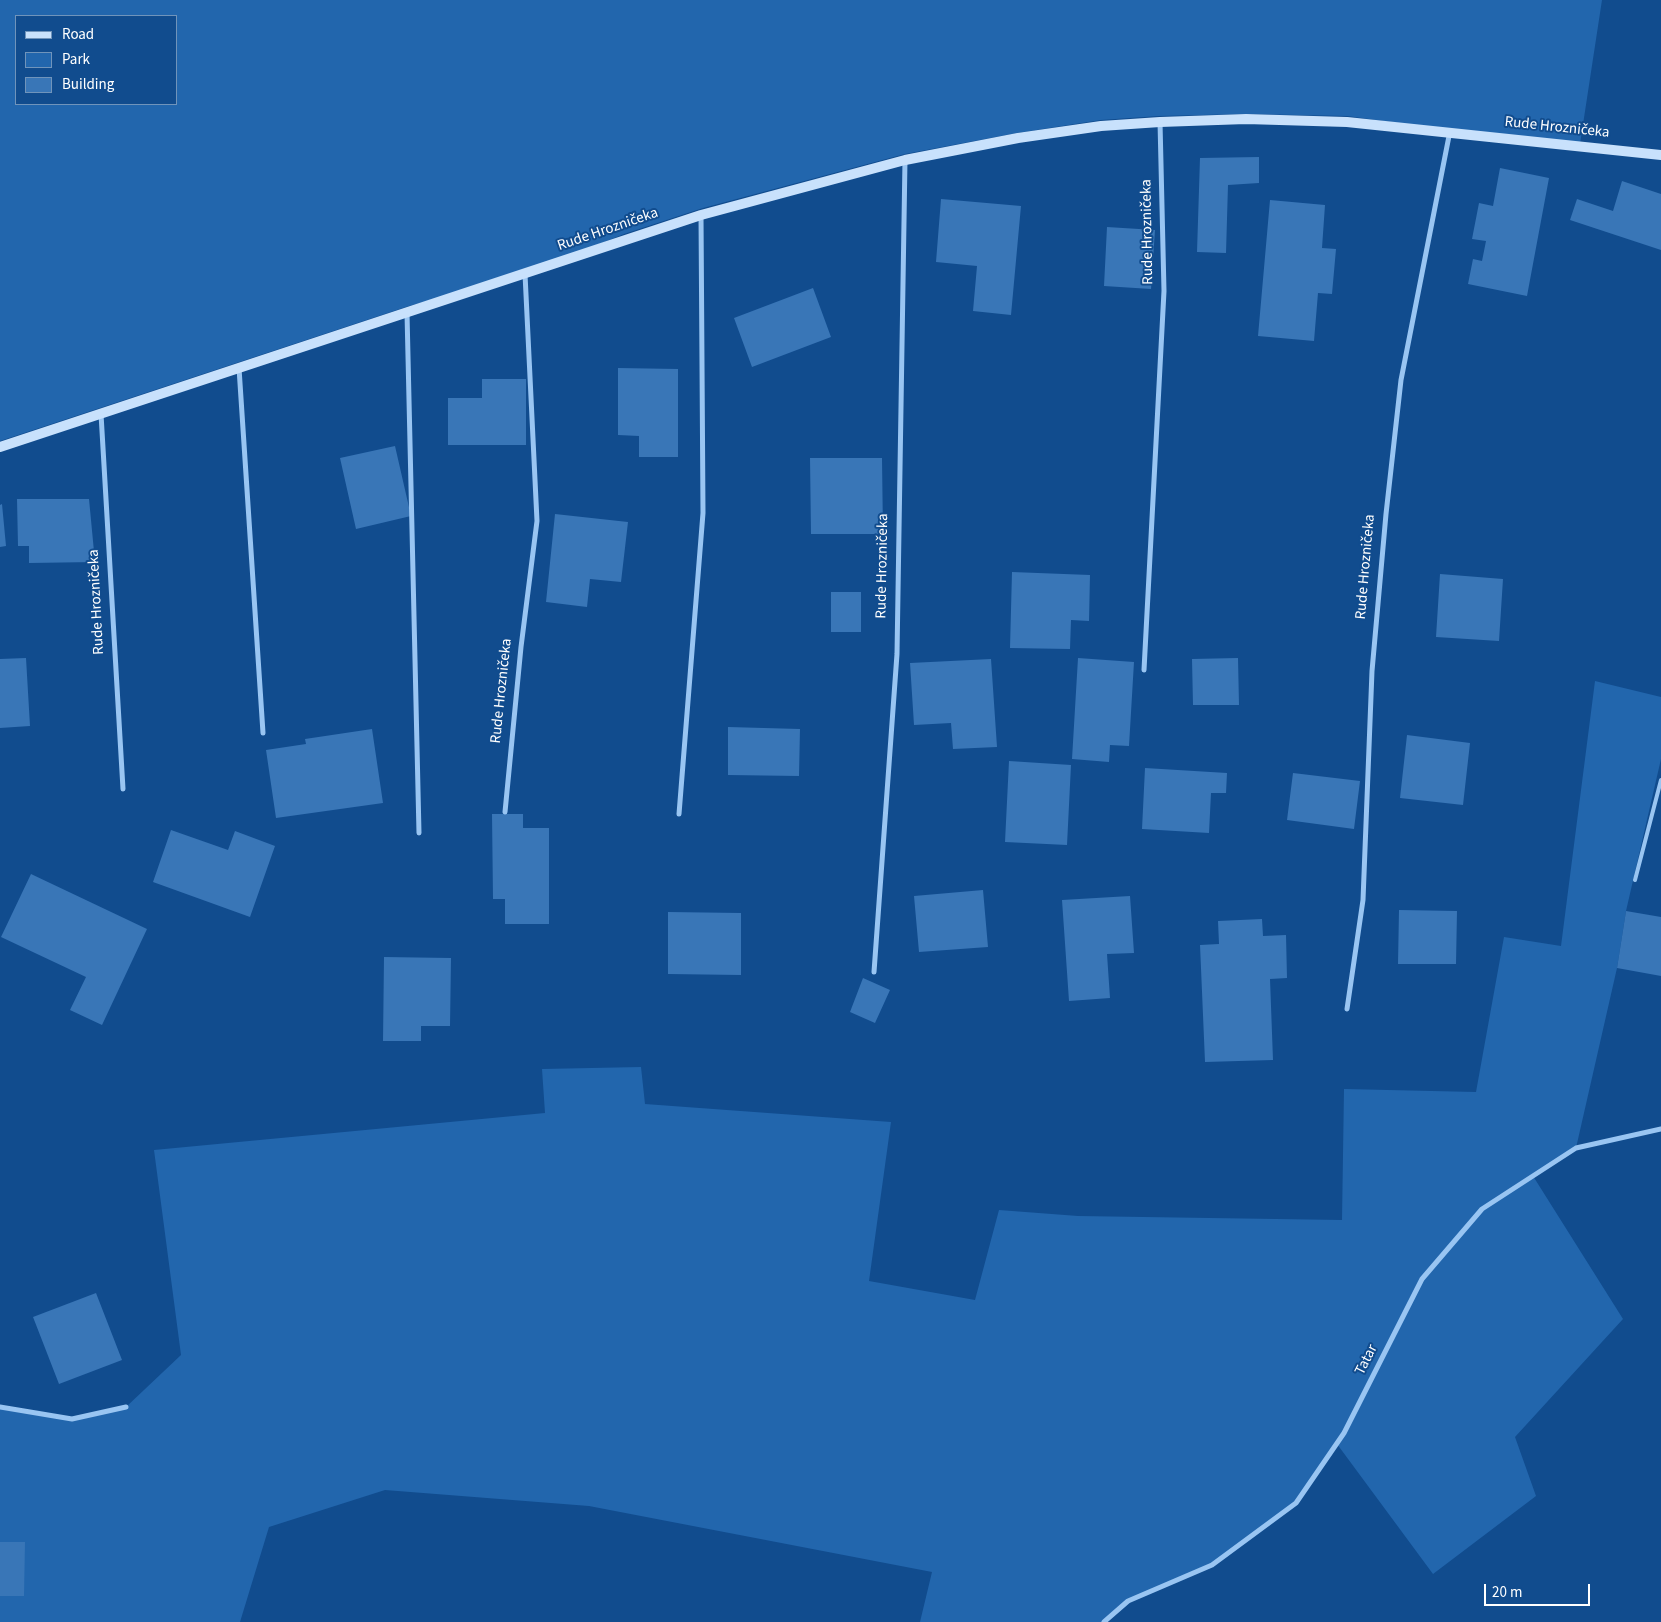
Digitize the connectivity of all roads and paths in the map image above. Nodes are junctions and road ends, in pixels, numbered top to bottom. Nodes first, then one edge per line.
1 (1160, 122) junction
2 (1450, 131) junction
3 (1661, 155) edge
4 (905, 160) junction
5 (701, 214) junction
6 (525, 274) junction
7 (407, 313) junction
8 (239, 368) junction
9 (101, 414) junction
10 (0, 447) edge
11 (1144, 670) dead end
12 (263, 732) dead end
13 (1661, 780) edge
14 (123, 789) dead end
15 (505, 812) dead end
16 (679, 814) dead end
17 (419, 833) dead end
18 (1635, 880) dead end
19 (874, 972) dead end
20 (1348, 1009) dead end
21 (1661, 1129) edge
22 (0, 1407) edge
23 (126, 1407) dead end
24 (1104, 1622) edge

1 - 2 street, Rude Hrozničeka
1 - 4 street, Rude Hrozničeka
1 - 11 street, Rude Hrozničeka
2 - 3 street, Rude Hrozničeka
2 - 20 street, Rude Hrozničeka
4 - 5 street, Rude Hrozničeka
4 - 19 street, Rude Hrozničeka
5 - 6 street, Rude Hrozničeka
5 - 16 street
6 - 7 street, Rude Hrozničeka
6 - 15 street, Rude Hrozničeka
7 - 8 street, Rude Hrozničeka
7 - 17 street
8 - 9 street, Rude Hrozničeka
8 - 12 street
9 - 10 street, Rude Hrozničeka
9 - 14 street, Rude Hrozničeka
13 - 18 lane
21 - 24 street, Tatar
22 - 23 street

